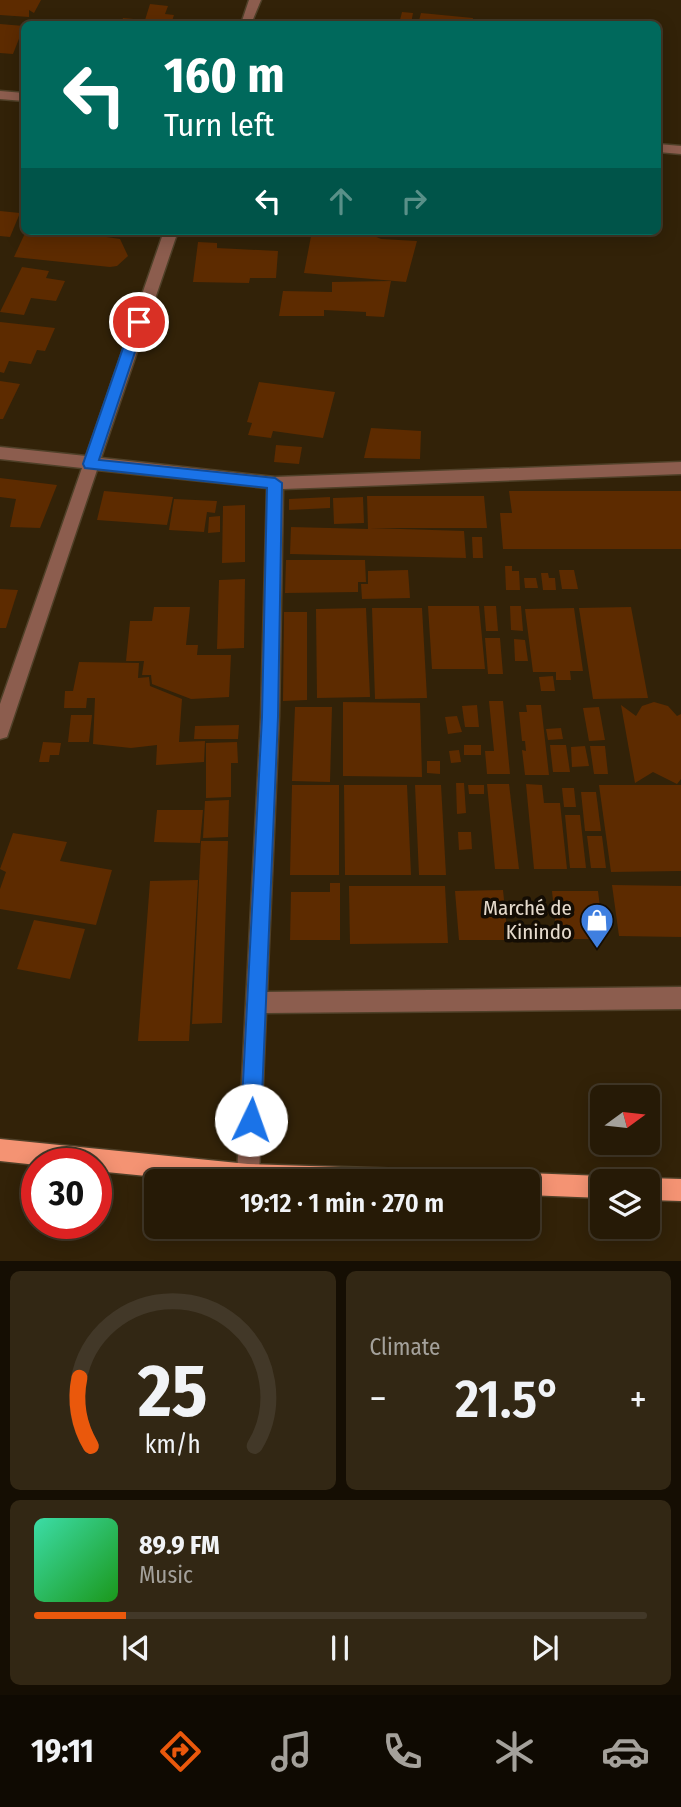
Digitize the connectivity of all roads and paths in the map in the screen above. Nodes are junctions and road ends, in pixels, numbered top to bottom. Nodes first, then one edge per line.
1 (255, 0) edge
2 (247, 21) edge
3 (0, 95) edge
4 (21, 97) edge
5 (661, 148) edge
6 (681, 149) edge
7 (170, 235) edge
8 (0, 453) edge
9 (90, 464) junction
10 (681, 468) edge
11 (275, 483) junction
12 (0, 732) edge
13 (681, 998) edge
14 (256, 1003) junction
15 (0, 1150) edge
16 (188, 1169) edge
17 (248, 1169) edge
18 (540, 1185) edge
19 (590, 1187) edge
20 (660, 1189) edge
21 (681, 1190) edge

1 - 2 street
3 - 4 street
5 - 6 street
7 - 9 street
8 - 9 street
9 - 11 street
9 - 12 street
10 - 11 street
11 - 14 street
13 - 14 street
14 - 17 street
15 - 16 main road
18 - 19 main road
20 - 21 main road

